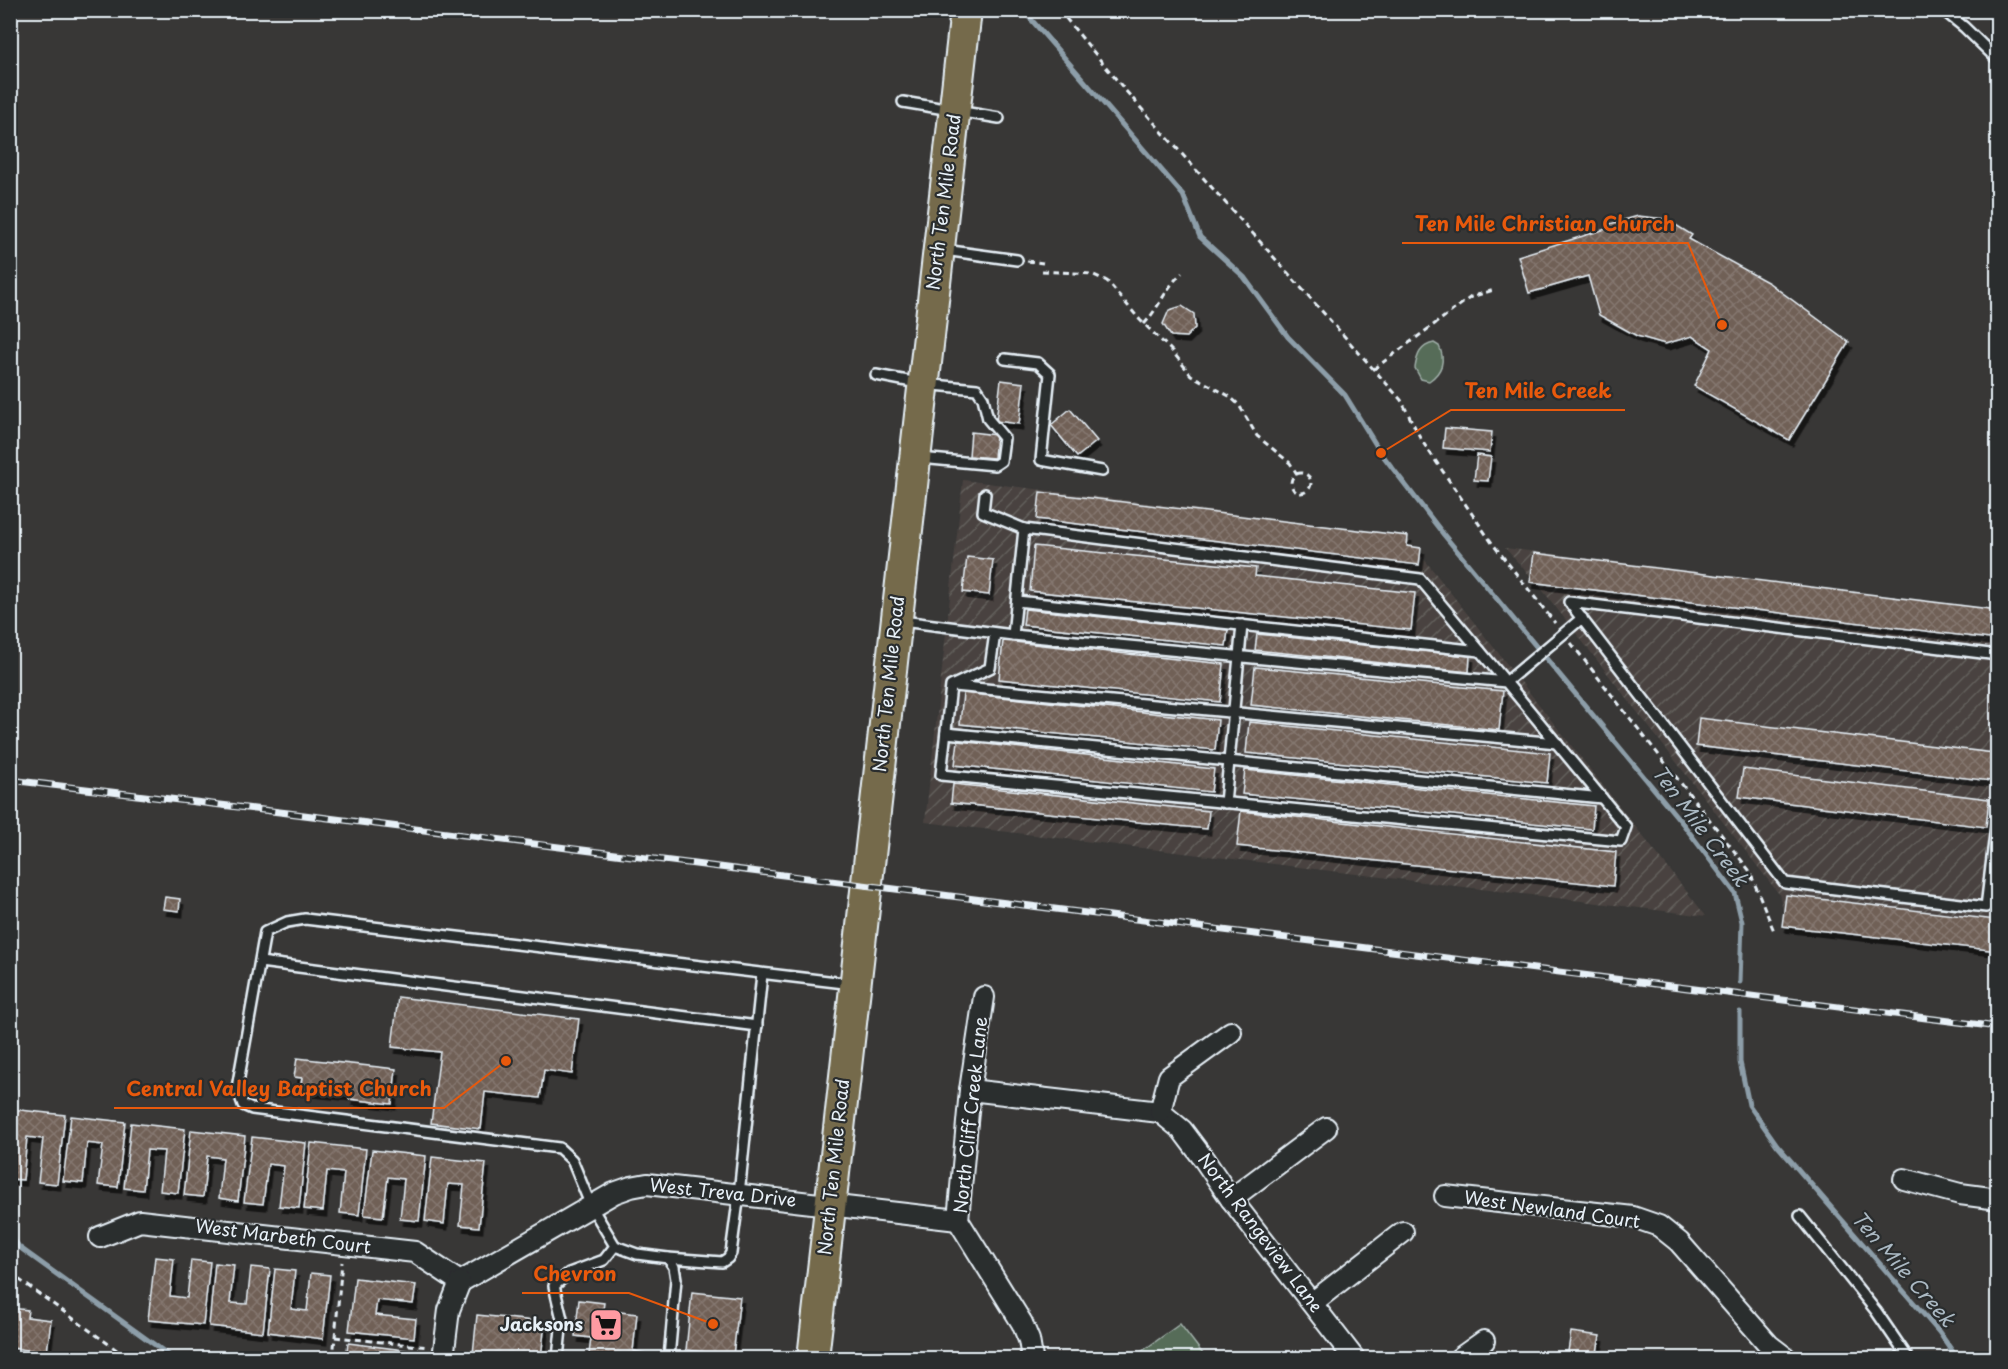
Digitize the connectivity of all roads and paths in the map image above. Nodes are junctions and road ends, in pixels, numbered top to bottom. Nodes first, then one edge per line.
1 (966, 10) edge
2 (1059, 10) edge
3 (1943, 10) edge
4 (1998, 60) edge
5 (903, 102) dead end
6 (954, 111) junction
7 (999, 118) dead end
8 (938, 250) junction
9 (1017, 260) dead end
10 (1042, 271) dead end
11 (1182, 273) dead end
12 (1494, 290) dead end
13 (1143, 324) junction
14 (1005, 359) dead end
15 (1374, 369) junction
16 (876, 375) dead end
17 (923, 384) junction
18 (915, 457) junction
19 (1102, 471) dead end
20 (1297, 474) junction
21 (985, 494) dead end
22 (1024, 529) junction
23 (1017, 601) junction
24 (1582, 618) junction
25 (896, 621) junction
26 (1242, 625) junction
27 (995, 633) junction
28 (1563, 634) junction
29 (1013, 635) junction
30 (1480, 651) junction
31 (1998, 655) edge
32 (1239, 657) junction
33 (1506, 682) junction
34 (951, 686) junction
35 (1234, 712) junction
36 (946, 733) junction
37 (1557, 743) junction
38 (1229, 761) junction
39 (1602, 798) junction
40 (1225, 802) junction
41 (1998, 809) edge
42 (1774, 931) dead end
43 (260, 962) junction
44 (762, 974) junction
45 (855, 984) junction
46 (984, 996) dead end
47 (757, 1026) junction
48 (1231, 1032) dead end
49 (970, 1090) junction
50 (1160, 1112) junction
51 (1326, 1128) dead end
52 (1904, 1179) dead end
53 (739, 1194) junction
54 (1445, 1196) dead end
55 (1231, 1199) junction
56 (1998, 1199) edge
57 (830, 1204) junction
58 (591, 1206) junction
59 (1800, 1216) dead end
60 (958, 1220) junction
61 (1403, 1232) dead end
62 (100, 1237) dead end
63 (344, 1245) junction
64 (615, 1246) junction
65 (668, 1258) junction
66 (10, 1273) edge
67 (460, 1282) junction
68 (1312, 1303) junction
69 (335, 1337) junction
70 (1484, 1341) dead end
71 (444, 1353) edge
72 (128, 1359) edge
73 (333, 1359) edge
74 (558, 1359) edge
75 (669, 1359) edge
76 (813, 1359) edge
77 (1032, 1359) edge
78 (1354, 1359) edge
79 (1460, 1359) edge
80 (1786, 1359) edge
81 (1908, 1359) edge

1 - 6 main road, North Ten Mile Road
2 - 15 path
3 - 4 lane
5 - 6 lane
6 - 7 lane
6 - 8 main road, North Ten Mile Road
8 - 9 lane
8 - 17 main road, North Ten Mile Road
10 - 13 path
11 - 13 path
12 - 15 path
13 - 20 path
14 - 19 lane
15 - 28 path
16 - 17 lane
17 - 18 main road, North Ten Mile Road
17 - 18 lane
18 - 25 main road, North Ten Mile Road
20 - 20 path
21 - 22 lane
22 - 23 lane
22 - 30 lane
23 - 26 lane
23 - 29 lane
24 - 28 lane
24 - 31 lane
24 - 41 lane
25 - 27 lane
25 - 45 main road, North Ten Mile Road
26 - 30 lane
26 - 32 lane
27 - 29 lane
27 - 34 lane
28 - 33 lane
28 - 42 path
29 - 32 lane
30 - 33 lane
32 - 33 lane
32 - 35 lane
33 - 37 lane
34 - 35 lane
34 - 36 lane
35 - 37 lane
35 - 38 lane
36 - 38 lane
36 - 40 lane
37 - 39 lane
38 - 39 lane
38 - 40 lane
39 - 40 lane
43 - 44 lane
43 - 47 lane
43 - 58 lane
44 - 45 lane
44 - 47 lane
45 - 57 main road, North Ten Mile Road
46 - 49 street, North Cliff Creek Lane
47 - 53 lane
48 - 50 street
49 - 50 street
49 - 60 street, North Cliff Creek Lane
50 - 55 street, North Rangeview Lane
51 - 55 street
52 - 56 street
53 - 57 street, West Treva Drive
53 - 58 street, West Treva Drive
53 - 65 lane
54 - 80 street, West Newland Court
55 - 68 street, North Rangeview Lane
57 - 60 street, West Treva Drive
57 - 76 main road, North Ten Mile Road
58 - 64 lane
58 - 67 street, West Treva Drive
59 - 81 lane
60 - 77 street, North Cliff Creek Lane
61 - 68 street
62 - 63 street, West Marbeth Court
63 - 67 street, West Marbeth Court
63 - 69 path
64 - 65 lane
64 - 74 lane
65 - 75 lane
66 - 72 path
67 - 71 street
68 - 78 street, North Rangeview Lane
69 - 71 path
69 - 73 path
70 - 79 street

